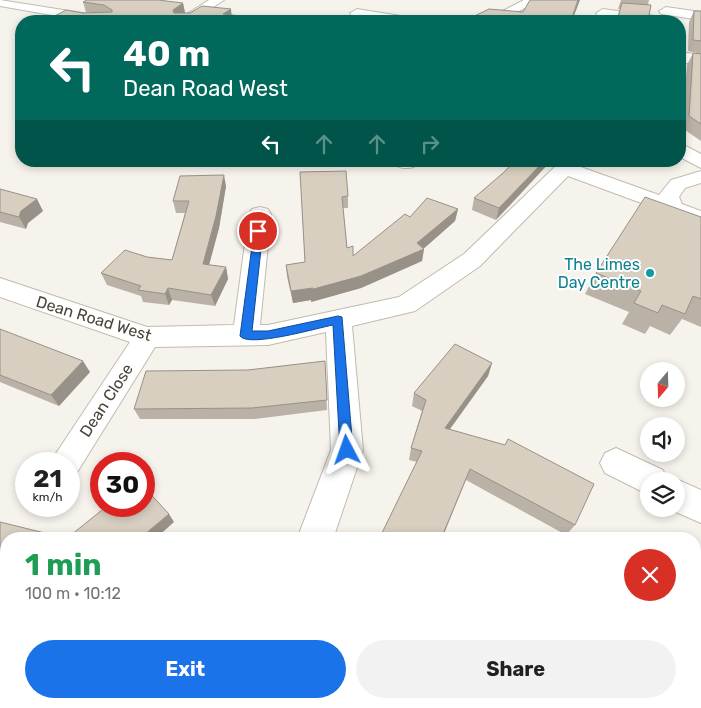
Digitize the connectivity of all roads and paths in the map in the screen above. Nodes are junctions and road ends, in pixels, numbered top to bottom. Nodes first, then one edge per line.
1 (218, 0) edge
2 (510, 0) edge
3 (531, 1) edge
4 (0, 2) edge
5 (356, 13) dead end
6 (603, 13) dead end
7 (665, 13) edge
8 (73, 15) edge
9 (193, 15) edge
10 (369, 15) edge
11 (502, 15) edge
12 (701, 16) edge
13 (686, 58) edge
14 (701, 60) edge
15 (686, 153) edge
16 (701, 162) edge
17 (567, 167) edge
18 (574, 167) edge
19 (701, 177) edge
20 (673, 208) junction
21 (260, 214) dead end
22 (701, 218) edge
23 (0, 287) edge
24 (338, 320) junction
25 (246, 336) junction
26 (147, 337) junction
27 (73, 452) edge
28 (616, 463) dead end
29 (640, 476) edge
30 (685, 500) edge
31 (701, 508) edge
32 (318, 532) edge

1 - 9 street
2 - 3 street
3 - 11 street
4 - 8 street
5 - 10 street
6 - 7 street
7 - 12 street
13 - 14 street
15 - 16 street
17 - 24 street, Dean Road West
18 - 20 street
19 - 20 street
20 - 22 street
21 - 25 street
23 - 26 street, Dean Road West
24 - 25 street, Dean Road West
24 - 32 street
25 - 26 street, Dean Road West
26 - 27 street, Dean Close
28 - 29 street
30 - 31 street

